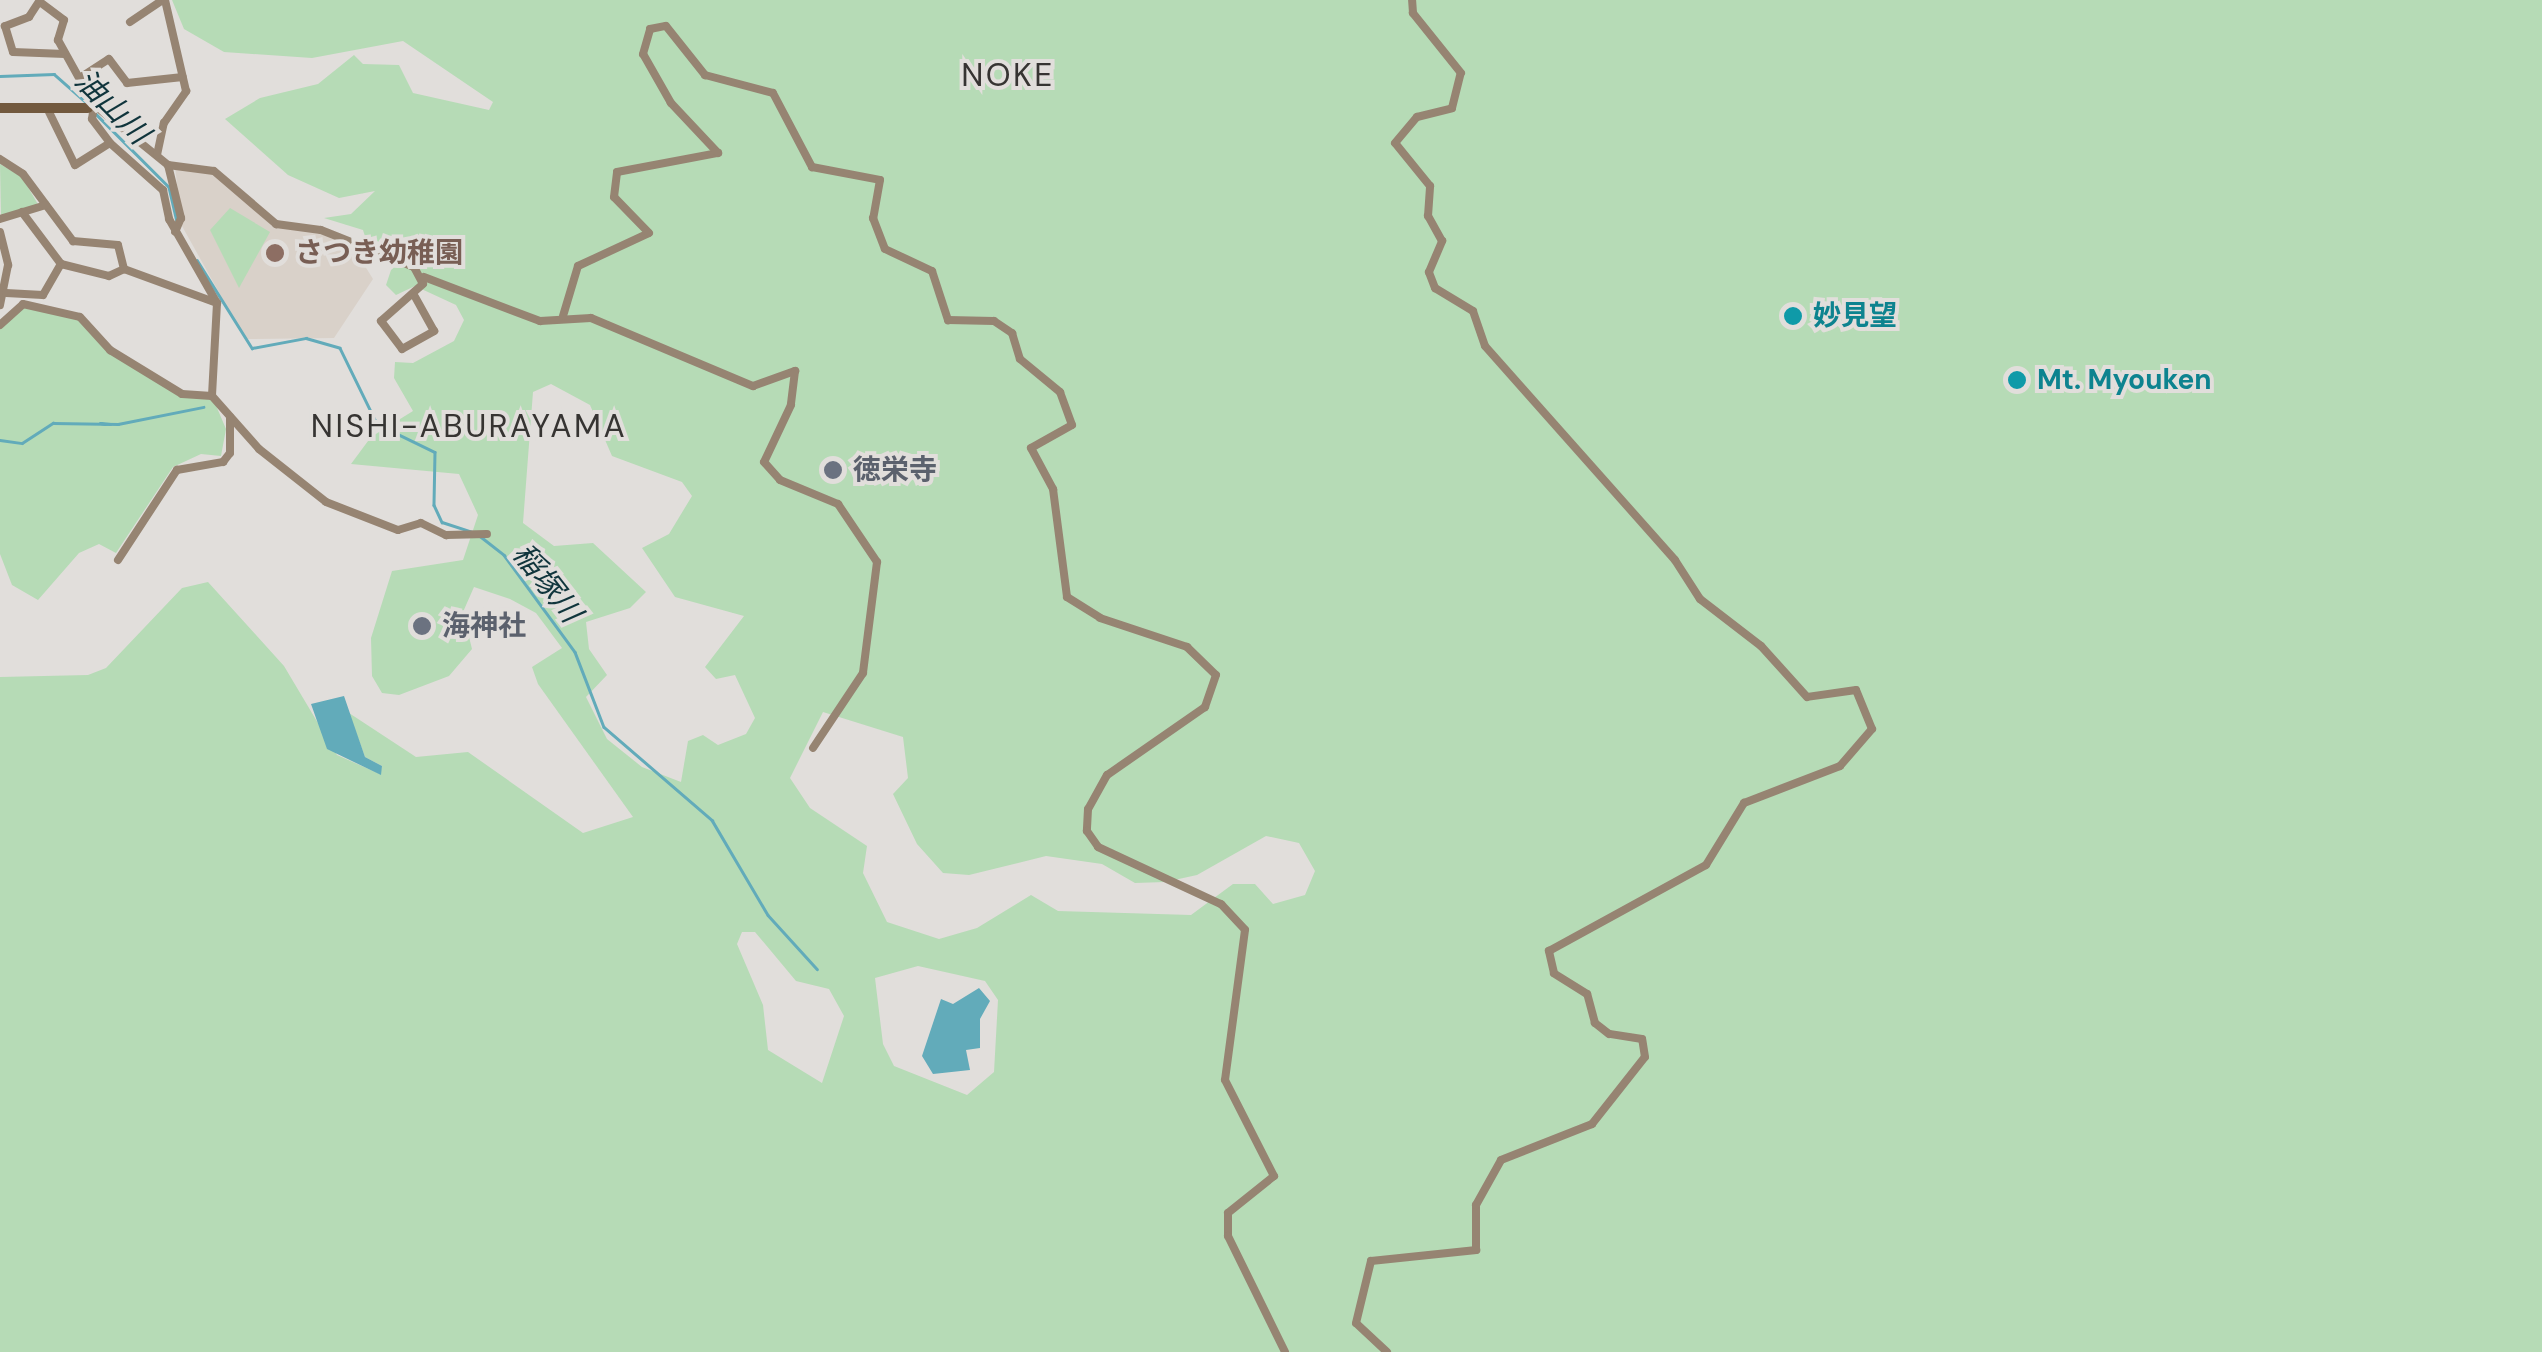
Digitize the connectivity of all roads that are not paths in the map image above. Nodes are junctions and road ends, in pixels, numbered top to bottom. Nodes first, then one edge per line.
1 (164, 0) edge
2 (1412, 0) edge
3 (40, 1) edge
4 (130, 22) dead end
5 (65, 54) junction
6 (82, 78) junction
7 (183, 78) junction
8 (91, 106) junction
9 (0, 108) edge
10 (49, 112) junction
11 (110, 144) junction
12 (156, 156) junction
13 (0, 159) edge
14 (168, 165) junction
15 (46, 206) junction
16 (22, 212) junction
17 (0, 219) edge
18 (0, 232) edge
19 (175, 232) junction
20 (60, 264) junction
21 (4, 265) edge
22 (124, 270) junction
23 (424, 277) junction
24 (6, 293) junction
25 (415, 297) junction
26 (216, 303) junction
27 (0, 305) edge
28 (562, 316) junction
29 (0, 325) edge
30 (212, 396) junction
31 (230, 417) junction
32 (484, 532) dead end
33 (118, 560) dead end
34 (813, 748) dead end
35 (1285, 1352) edge
36 (1387, 1352) edge

1 - 4 street
1 - 7 street
2 - 36 street
3 - 5 street
3 - 5 street
5 - 6 street
6 - 7 street
6 - 8 street
7 - 12 street
8 - 10 street
8 - 11 street
8 - 12 street
9 - 10 street
10 - 11 street
11 - 19 street
12 - 14 street
13 - 15 street
14 - 19 street
14 - 23 street
15 - 16 street
15 - 22 street
16 - 17 street
16 - 20 street
18 - 21 street
19 - 26 street
20 - 22 street
20 - 24 street
21 - 24 street
22 - 26 street
23 - 25 street
23 - 28 street
24 - 27 street
25 - 25 street
26 - 30 street
28 - 34 street
28 - 35 street
29 - 30 street
30 - 31 street
31 - 32 street
31 - 33 street

